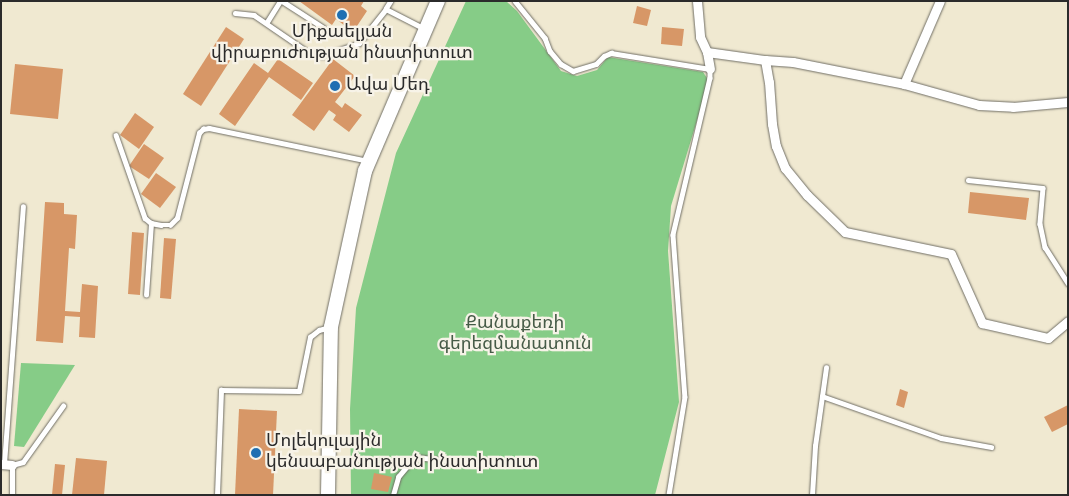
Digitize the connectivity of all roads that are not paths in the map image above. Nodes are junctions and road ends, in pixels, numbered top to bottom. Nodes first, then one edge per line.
1 (281, 1) edge
2 (391, 1) edge
3 (434, 1) edge
4 (438, 1) edge
5 (515, 1) edge
6 (697, 1) edge
7 (940, 1) edge
8 (386, 9) junction
9 (235, 13) dead end
10 (267, 22) junction
11 (324, 28) dead end
12 (424, 28) junction
13 (707, 52) junction
14 (765, 60) junction
15 (710, 69) junction
16 (904, 84) junction
17 (1068, 102) edge
18 (116, 135) dead end
19 (367, 161) junction
20 (968, 180) dead end
21 (23, 207) dead end
22 (150, 223) junction
23 (1068, 283) edge
24 (146, 295) dead end
25 (1068, 321) edge
26 (330, 327) junction
27 (826, 368) dead end
28 (822, 396) junction
29 (63, 406) dead end
30 (991, 447) dead end
31 (454, 461) dead end
32 (6, 464) edge
33 (12, 495) edge
34 (217, 495) edge
35 (323, 495) edge
36 (328, 495) edge
37 (393, 495) edge
38 (669, 495) edge
39 (812, 495) edge

1 - 10 lane
1 - 11 lane
2 - 8 lane
3 - 12 street
4 - 12 street
5 - 15 lane
6 - 13 street
7 - 16 street
8 - 10 lane
8 - 12 lane
9 - 10 lane
12 - 19 street
13 - 14 street
13 - 15 street
14 - 16 street
14 - 25 street
15 - 38 lane
16 - 17 street
18 - 22 lane
19 - 22 lane
19 - 26 street
20 - 23 lane
21 - 32 lane
22 - 24 lane
26 - 34 lane
26 - 35 street
26 - 36 street
27 - 28 lane
28 - 30 lane
28 - 39 lane
29 - 32 lane
31 - 37 lane
32 - 33 lane

